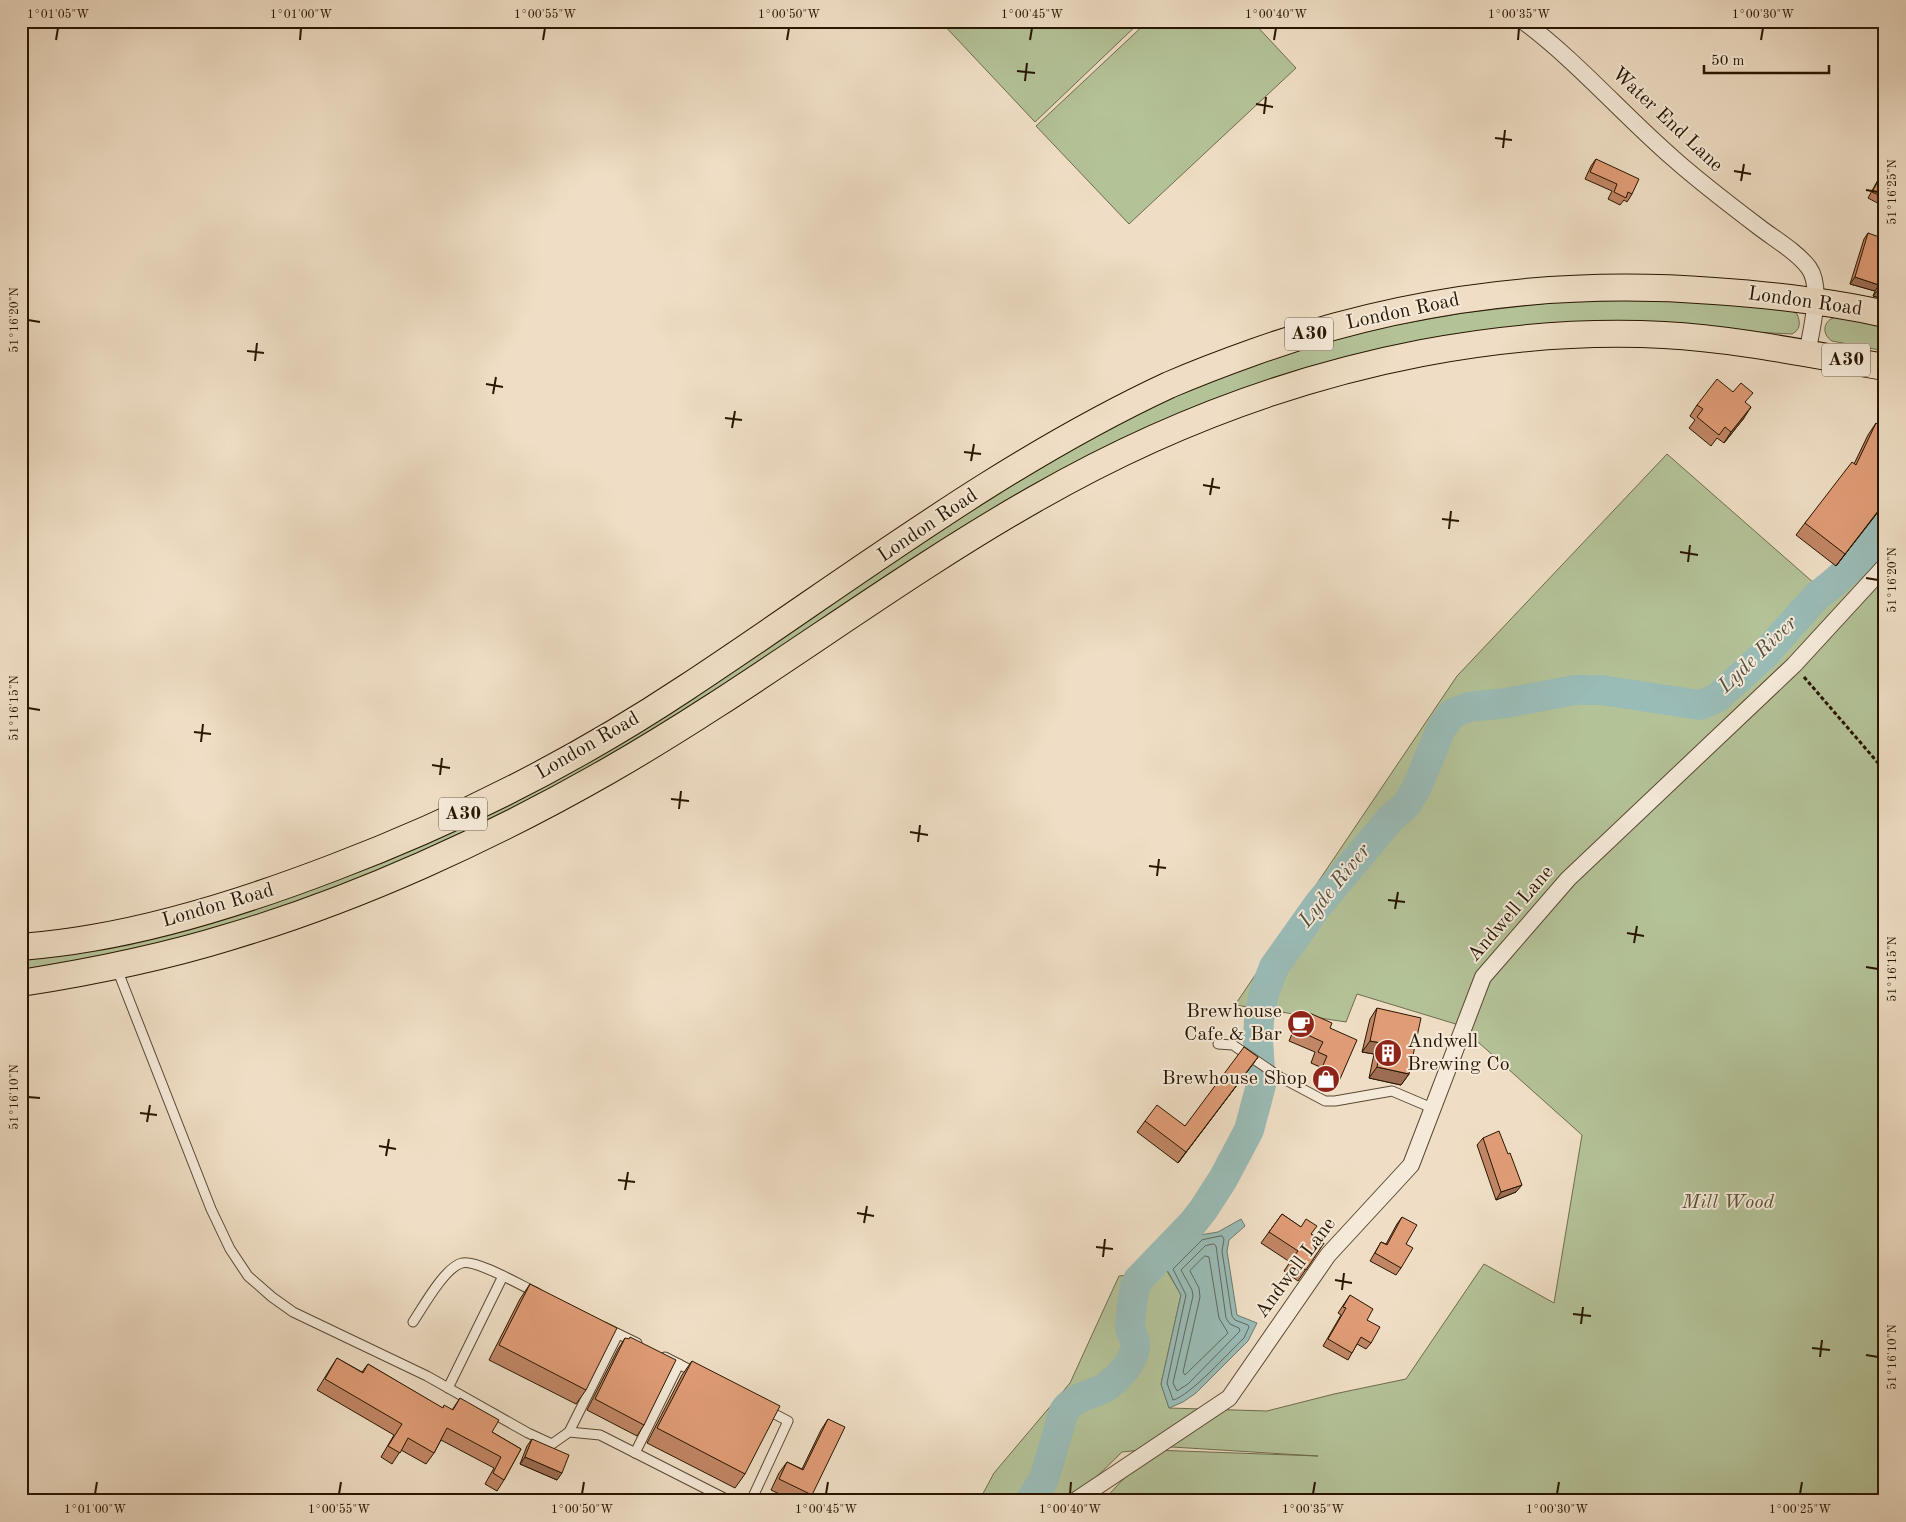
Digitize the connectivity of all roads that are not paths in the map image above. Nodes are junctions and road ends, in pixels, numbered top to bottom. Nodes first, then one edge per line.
1 (1523, 21) edge
2 (1816, 300) junction
3 (1885, 314) edge
4 (1807, 354) junction
5 (1885, 367) edge
6 (1885, 566) edge
7 (21, 947) edge
8 (116, 966) junction
9 (21, 983) edge
10 (1218, 1044) dead end
11 (1432, 1108) junction
12 (503, 1276) junction
13 (547, 1298) edge
14 (591, 1320) edge
15 (413, 1322) dead end
16 (618, 1334) junction
17 (679, 1364) junction
18 (704, 1377) edge
19 (448, 1388) junction
20 (763, 1408) edge
21 (568, 1432) junction
22 (635, 1453) junction
23 (730, 1501) edge
24 (751, 1501) edge
25 (1075, 1501) edge

1 - 2 street, Water End Lane
2 - 3 main road, London Road / A30
2 - 4 street, Water End Lane
2 - 7 main road, London Road / A30
4 - 5 main road, London Road / A30
4 - 8 main road, London Road / A30
6 - 11 street, Andwell Lane
8 - 9 main road, London Road / A30
8 - 19 lane
10 - 11 lane
11 - 25 street, Andwell Lane
12 - 13 lane
12 - 15 lane
12 - 19 lane
14 - 16 lane
16 - 17 lane
16 - 21 lane
17 - 18 lane
17 - 22 lane
19 - 21 lane
20 - 24 lane
21 - 22 lane
22 - 23 lane

